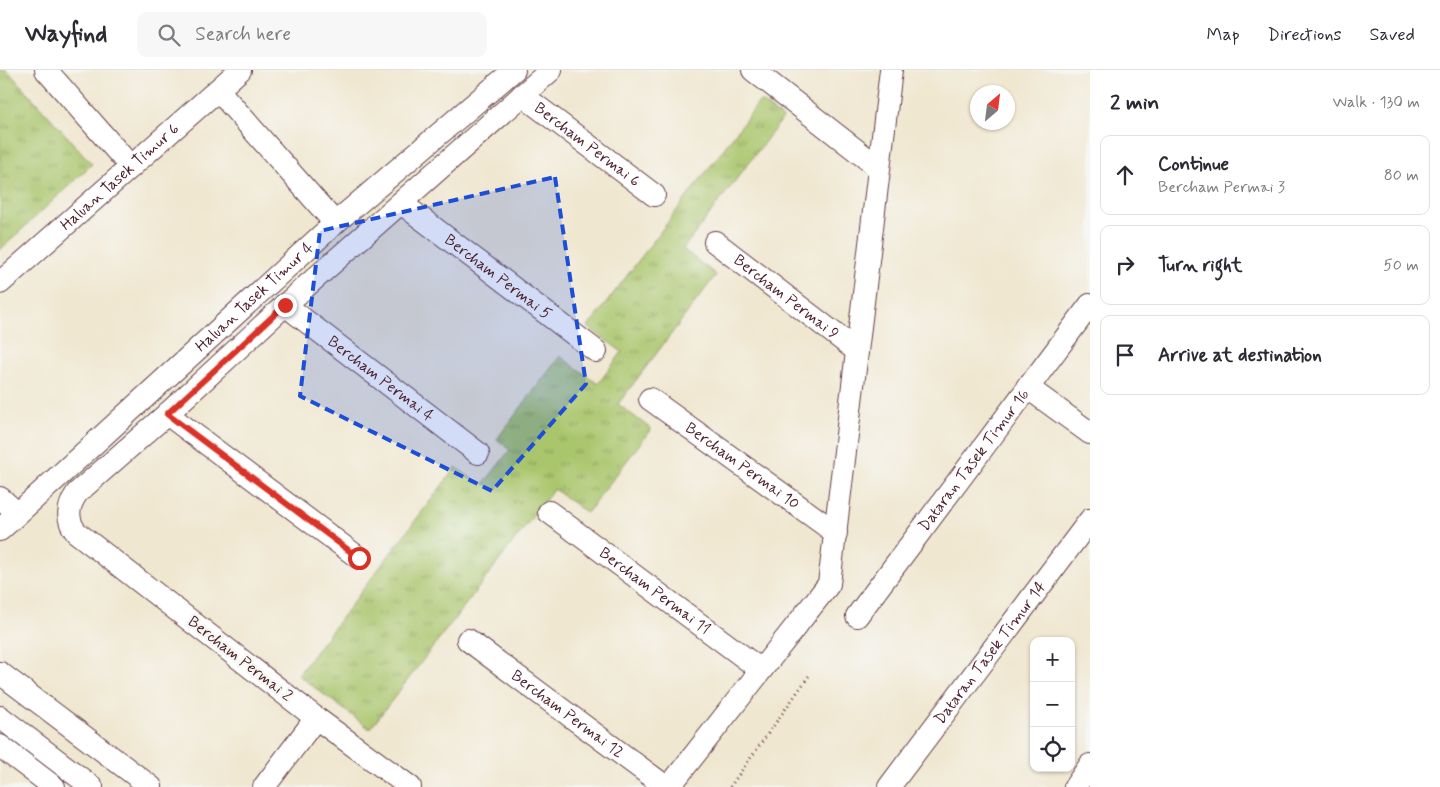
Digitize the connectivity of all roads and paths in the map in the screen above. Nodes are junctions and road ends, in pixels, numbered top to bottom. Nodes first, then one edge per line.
1 (46, 70) edge
2 (240, 70) edge
3 (514, 70) edge
4 (550, 70) edge
5 (753, 70) edge
6 (891, 70) edge
7 (218, 90) junction
8 (522, 95) junction
9 (131, 167) junction
10 (880, 168) junction
11 (654, 195) dead end
12 (401, 202) junction
13 (335, 224) junction
14 (715, 242) dead end
15 (2, 278) edge
16 (1090, 304) edge
17 (285, 305) junction
18 (596, 351) dead end
19 (857, 352) junction
20 (1027, 387) junction
21 (650, 399) dead end
22 (167, 414) junction
23 (1090, 433) edge
24 (478, 453) dead end
25 (0, 498) edge
26 (549, 512) dead end
27 (17, 513) junction
28 (1090, 520) edge
29 (0, 530) edge
30 (836, 533) junction
31 (359, 558) dead end
32 (857, 616) dead end
33 (468, 640) dead end
34 (761, 670) junction
35 (811, 673) dead end
36 (0, 674) edge
37 (0, 717) edge
38 (316, 718) junction
39 (0, 746) edge
40 (1090, 766) edge
41 (54, 787) edge
42 (92, 787) edge
43 (151, 787) edge
44 (264, 787) edge
45 (410, 787) edge
46 (668, 787) edge
47 (730, 787) edge
48 (889, 787) edge
49 (1075, 787) edge

1 - 9 street
2 - 7 street, Haluan Tasek Timur 6
3 - 13 street, Haluan Tasek Timur 4
4 - 8 street
5 - 10 street
6 - 10 street
7 - 9 street, Haluan Tasek Timur 6
7 - 13 street
8 - 11 street, Bercham Permai 6
8 - 12 street
9 - 15 street, Haluan Tasek Timur 6
10 - 19 street
12 - 17 street
12 - 18 street, Bercham Permai 5
13 - 27 street, Haluan Tasek Timur 4
14 - 19 street, Bercham Permai 9
16 - 20 street, Dataran Tasek Timur 16
17 - 22 street
17 - 24 street, Bercham Permai 4
19 - 30 street
20 - 23 street
20 - 32 street, Dataran Tasek Timur 16
21 - 30 street, Bercham Permai 10
22 - 31 street
22 - 38 street, Bercham Permai 2
25 - 27 street
26 - 34 street, Bercham Permai 11
27 - 29 street, Haluan Tasek Timur 4
28 - 48 street, Dataran Tasek Timur 14
30 - 34 street
33 - 46 street, Bercham Permai 12
34 - 46 street
35 - 47 path
36 - 43 street
37 - 42 street
38 - 44 street
38 - 45 street, Bercham Permai 2
39 - 41 street
40 - 49 street

